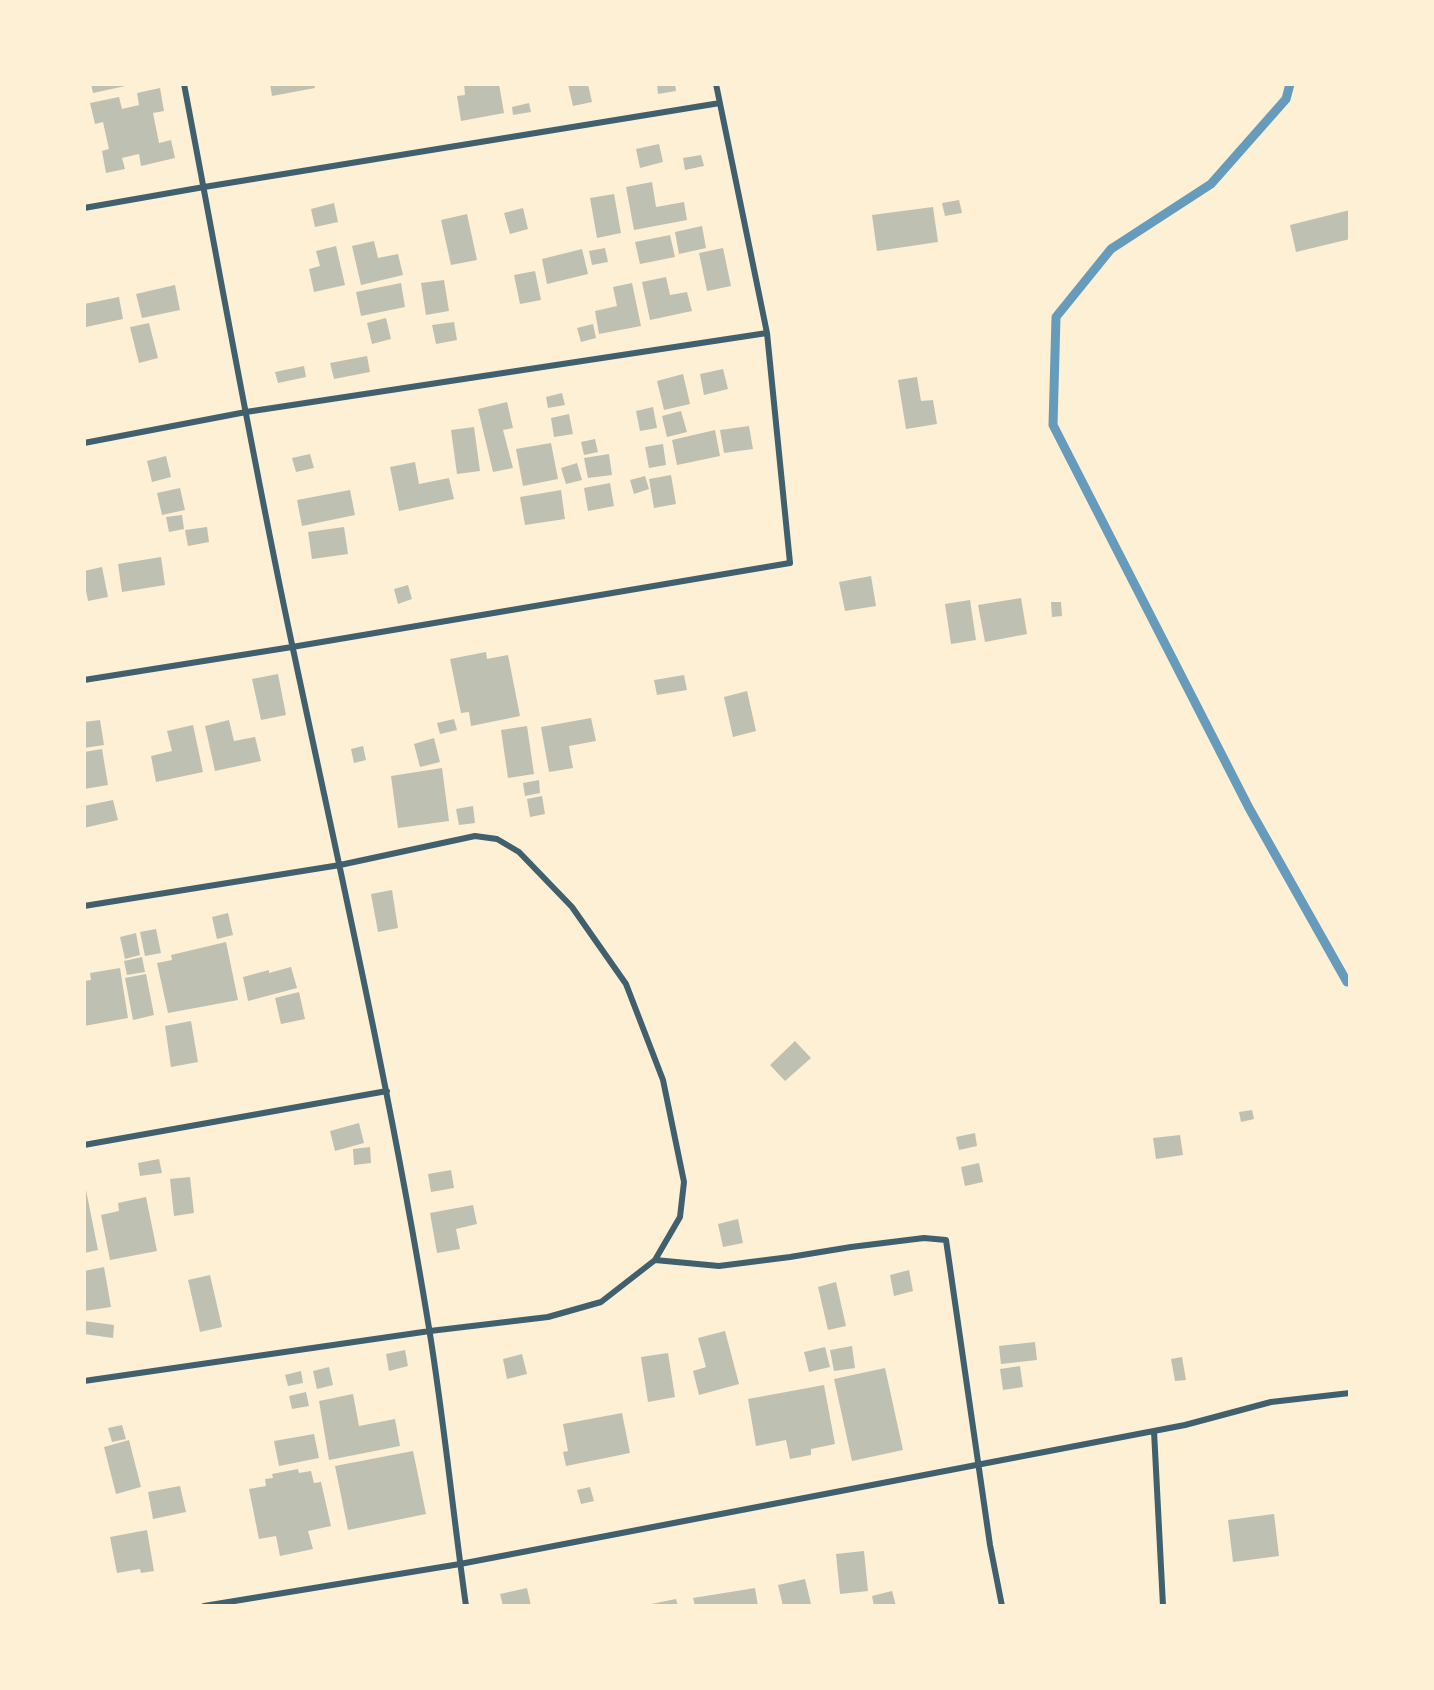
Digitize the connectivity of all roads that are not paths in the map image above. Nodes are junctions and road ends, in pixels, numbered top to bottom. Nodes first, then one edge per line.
1 (184, 84) edge
2 (716, 84) edge
3 (720, 104) junction
4 (204, 187) junction
5 (84, 208) edge
6 (767, 333) junction
7 (246, 412) junction
8 (84, 443) edge
9 (292, 646) junction
10 (84, 680) edge
11 (340, 865) junction
12 (84, 906) edge
13 (387, 1091) junction
14 (84, 1145) edge
15 (655, 1260) junction
16 (430, 1331) junction
17 (84, 1382) edge
18 (1350, 1393) edge
19 (1154, 1431) junction
20 (980, 1465) junction
21 (460, 1564) junction
22 (204, 1606) edge
23 (466, 1606) edge
24 (1002, 1606) edge
25 (1163, 1606) edge

1 - 4 street
2 - 3 street
3 - 4 street
3 - 6 street
4 - 5 street
4 - 7 street
6 - 7 street
6 - 9 street
7 - 8 street
7 - 9 street
9 - 10 street
9 - 11 street
11 - 12 street
11 - 13 street
11 - 15 street
13 - 14 street
13 - 16 street
15 - 16 street
15 - 20 street
16 - 17 street
16 - 21 street
18 - 19 street
19 - 20 street
19 - 25 street
20 - 21 street
20 - 24 street
21 - 22 street
21 - 23 street

